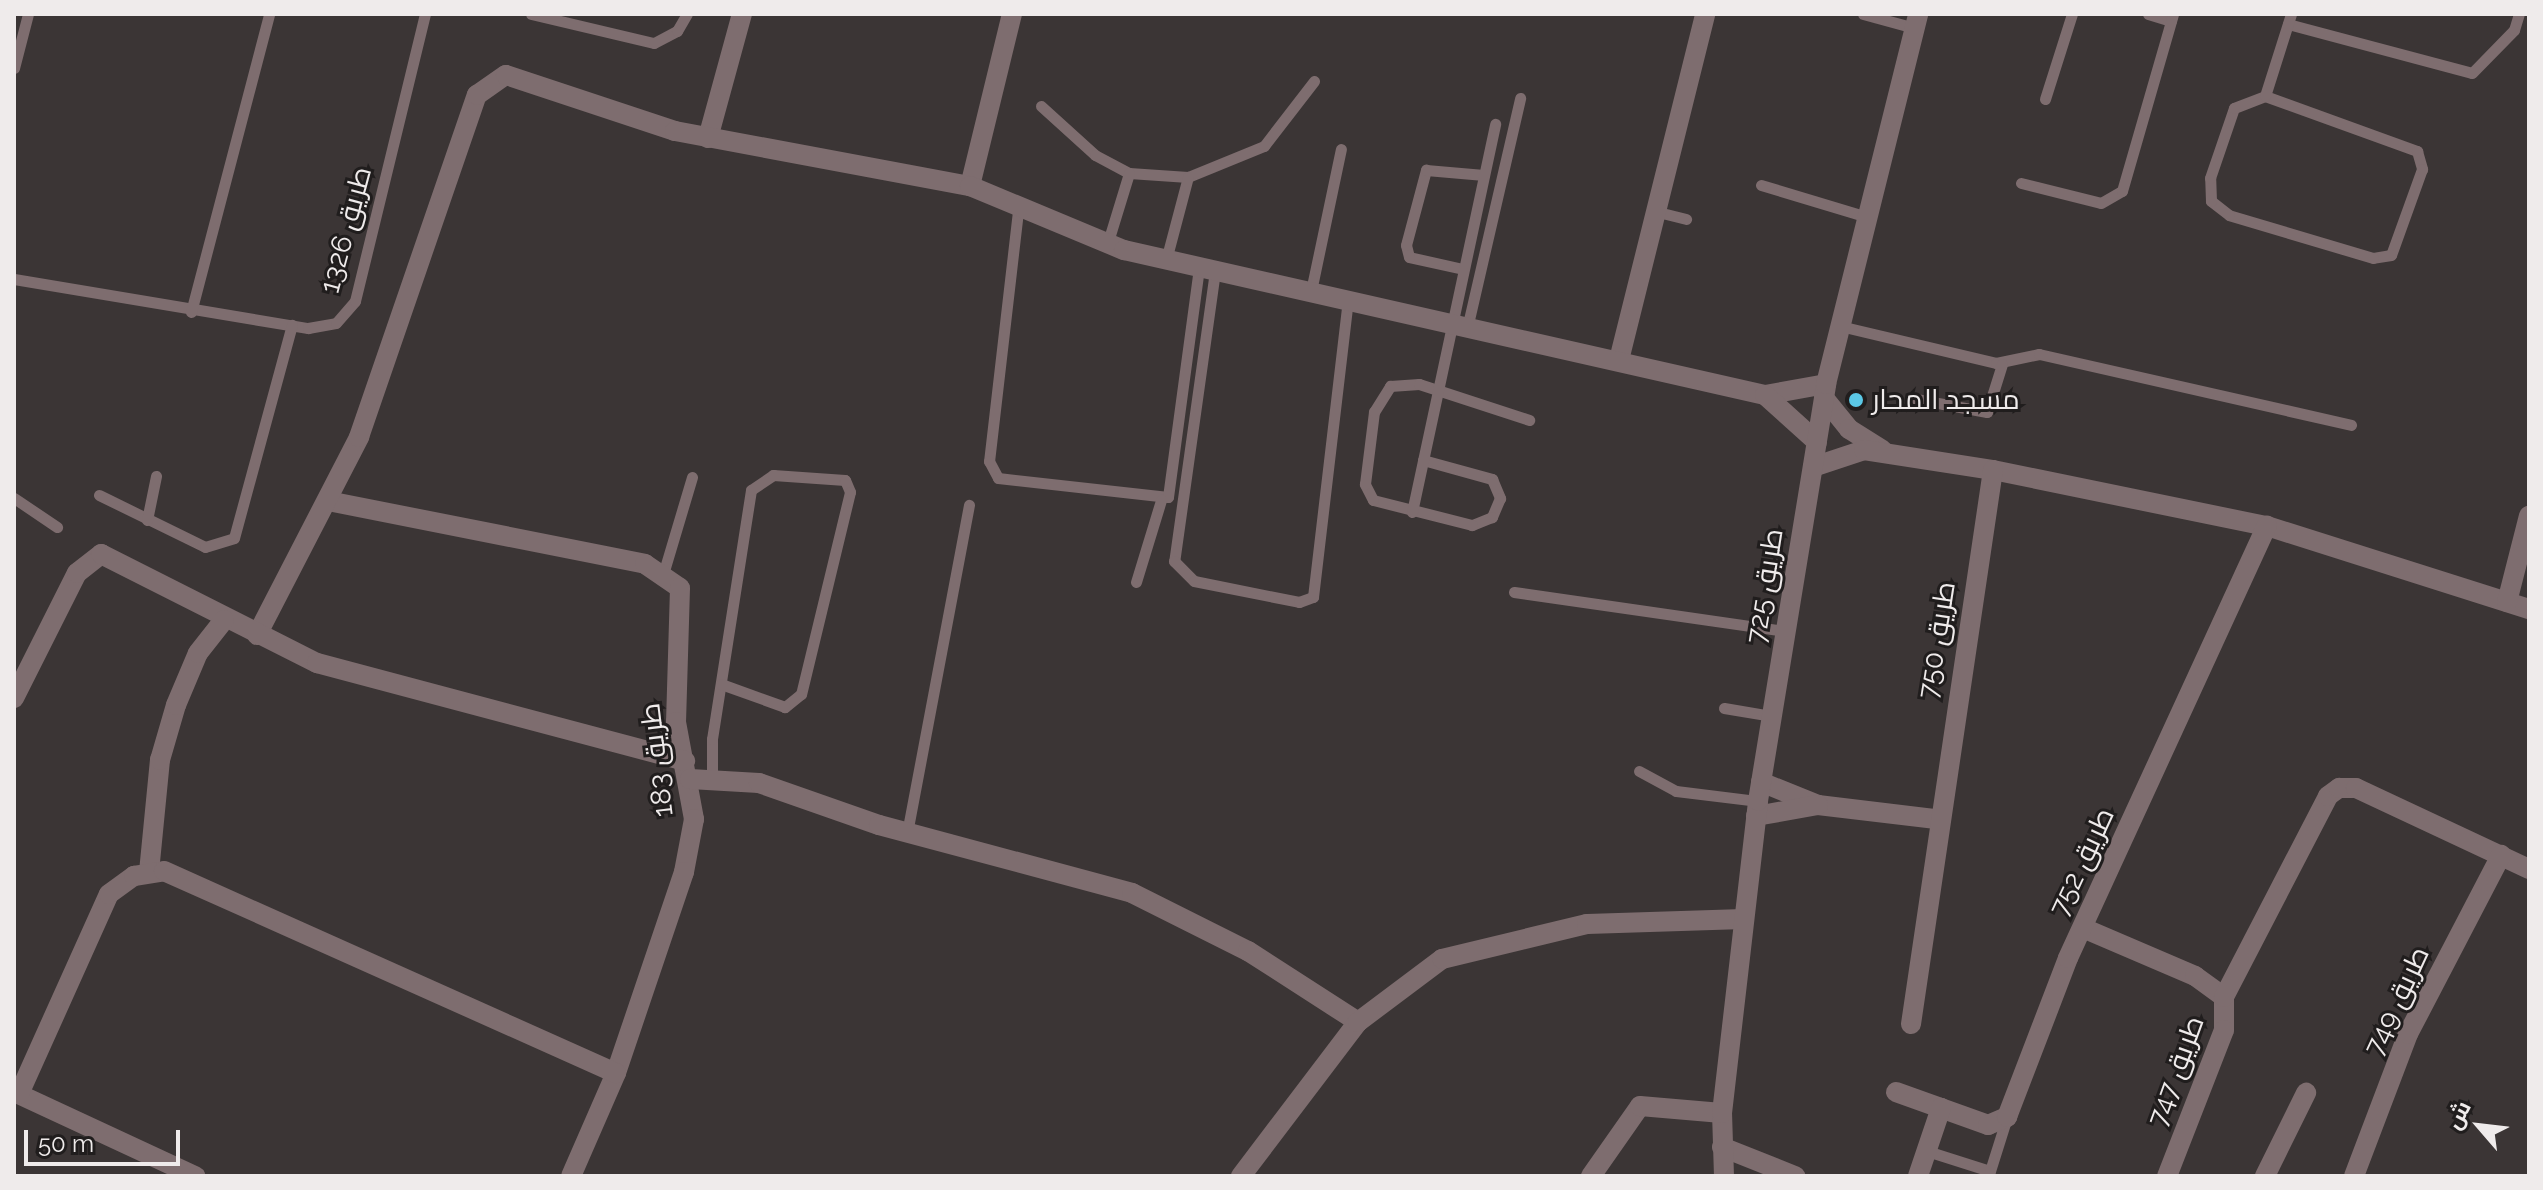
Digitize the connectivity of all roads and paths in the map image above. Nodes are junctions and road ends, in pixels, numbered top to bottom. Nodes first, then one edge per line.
1 (28, 14) edge
2 (269, 14) edge
3 (425, 14) edge
4 (687, 14) edge
5 (742, 14) edge
6 (1012, 14) edge
7 (1705, 14) edge
8 (1863, 14) edge
9 (2072, 14) edge
10 (2148, 14) edge
11 (2519, 14) edge
12 (536, 15) edge
13 (2172, 17) edge
14 (2289, 19) edge
15 (1916, 21) edge
16 (14, 68) edge
17 (1314, 81) dead end
18 (2265, 96) junction
19 (1520, 98) dead end
20 (2045, 99) dead end
21 (1041, 106) dead end
22 (1495, 124) dead end
23 (708, 138) junction
24 (1341, 149) dead end
25 (1129, 173) junction
26 (1484, 175) junction
27 (1188, 177) junction
28 (2021, 183) dead end
29 (1761, 185) dead end
30 (970, 186) junction
31 (1018, 211) junction
32 (1658, 212) junction
33 (1867, 217) junction
34 (1686, 219) dead end
35 (1107, 245) junction
36 (1166, 260) junction
37 (1207, 269) junction
38 (1463, 269) junction
39 (14, 279) edge
40 (1311, 291) junction
41 (1348, 299) junction
42 (191, 312) junction
43 (1460, 323) junction
44 (292, 325) junction
45 (1840, 326) junction
46 (1620, 356) junction
47 (2002, 364) junction
48 (1437, 391) junction
49 (1825, 391) junction
50 (1765, 395) junction
51 (1916, 399) dead end
52 (1529, 420) dead end
53 (2351, 425) dead end
54 (1817, 442) junction
55 (1882, 450) junction
56 (1423, 460) junction
57 (1813, 467) junction
58 (1993, 470) junction
59 (156, 476) dead end
60 (692, 477) dead end
61 (99, 495) dead end
62 (14, 498) edge
63 (1161, 500) junction
64 (328, 501) junction
65 (969, 505) dead end
66 (1412, 512) junction
67 (2529, 516) edge
68 (147, 520) junction
69 (2267, 526) junction
70 (57, 527) dead end
71 (664, 571) junction
72 (1136, 582) dead end
73 (1514, 592) dead end
74 (2507, 602) junction
75 (2529, 609) edge
76 (224, 620) junction
77 (1786, 631) junction
78 (257, 635) junction
79 (721, 684) junction
80 (14, 698) edge
81 (1724, 708) dead end
82 (1772, 716) junction
83 (688, 770) junction
84 (1639, 771) dead end
85 (712, 778) junction
86 (1759, 799) junction
87 (1818, 805) junction
88 (1936, 819) junction
89 (907, 833) junction
90 (2501, 855) junction
91 (2529, 869) edge
92 (149, 872) junction
93 (1744, 919) junction
94 (2083, 928) junction
95 (2224, 997) junction
96 (1358, 1022) junction
97 (1911, 1024) dead end
98 (616, 1073) junction
99 (1896, 1092) dead end
100 (16, 1093) edge
101 (2306, 1093) dead end
102 (1941, 1108) junction
103 (1722, 1113) junction
104 (2007, 1117) junction
105 (1722, 1147) junction
106 (1927, 1151) junction
107 (155, 1157) junction
108 (146, 1176) edge
109 (195, 1176) edge
110 (571, 1176) edge
111 (1241, 1176) edge
112 (1591, 1176) edge
113 (1724, 1176) edge
114 (1795, 1176) edge
115 (1918, 1176) edge
116 (2167, 1176) edge
117 (2265, 1176) edge
118 (2354, 1176) edge

1 - 16 lane
2 - 42 lane
3 - 44 lane, طريق 1326
4 - 12 lane
5 - 23 street
6 - 30 street
7 - 32 street
8 - 15 lane
9 - 20 lane
10 - 13 lane
11 - 14 lane
13 - 28 lane
14 - 18 lane
15 - 33 street, طريق 725
17 - 27 lane
18 - 18 lane
19 - 43 lane
21 - 25 lane
22 - 26 lane
23 - 30 street
23 - 64 street
24 - 40 lane
25 - 27 lane
25 - 35 lane
26 - 38 lane
26 - 38 lane
27 - 36 lane
29 - 33 lane
30 - 31 street
31 - 35 street
31 - 63 lane
32 - 34 lane
32 - 46 street
33 - 45 street, طريق 725
35 - 36 street
36 - 37 street
37 - 40 street
37 - 41 lane
37 - 63 lane
38 - 43 lane
39 - 42 lane
40 - 41 street
41 - 43 street
42 - 44 lane, طريق 1326
43 - 46 street
43 - 48 lane
44 - 68 lane
45 - 47 lane
45 - 49 street, طريق 725
46 - 50 street
47 - 51 lane
47 - 53 lane
48 - 52 lane
48 - 56 lane
48 - 66 lane
49 - 50 street
49 - 54 street, طريق 725
49 - 55 street
50 - 54 street
54 - 57 street, طريق 725
55 - 57 street
55 - 58 street
56 - 66 lane
56 - 66 lane
57 - 77 street, طريق 725
58 - 69 street
58 - 88 street, طريق 750
59 - 68 lane
60 - 71 lane
61 - 68 lane
62 - 70 lane
63 - 72 lane
64 - 71 street
64 - 78 street
65 - 89 lane
67 - 74 street
69 - 74 street
69 - 94 street, طريق 752
71 - 83 street, طريق 183
73 - 77 lane
74 - 75 street
76 - 78 street
76 - 80 street
76 - 92 street
77 - 82 street, طريق 725
78 - 83 street
79 - 79 lane
79 - 85 lane
81 - 82 lane
82 - 86 street, طريق 725
83 - 85 street
83 - 98 street, طريق 183
84 - 86 lane
85 - 89 street
86 - 87 street
86 - 87 street
86 - 93 street, طريق 725
87 - 88 street
88 - 97 street, طريق 750
89 - 96 street
90 - 91 street
90 - 95 street
90 - 118 street, طريق 749
92 - 98 street
92 - 100 street
93 - 96 street
93 - 103 street, طريق 725
94 - 95 street, طريق 747
94 - 104 street, طريق 752
95 - 116 street, طريق 747
96 - 111 street
98 - 110 street, طريق 183
99 - 102 street
100 - 107 street
101 - 117 street
102 - 104 street
102 - 106 street
103 - 105 street, طريق 725
103 - 112 street
104 - 106 lane
105 - 113 street, طريق 725
105 - 114 street
106 - 115 street
107 - 108 street
107 - 109 street

